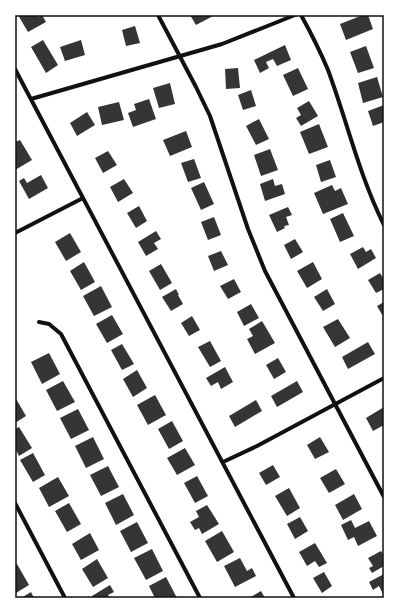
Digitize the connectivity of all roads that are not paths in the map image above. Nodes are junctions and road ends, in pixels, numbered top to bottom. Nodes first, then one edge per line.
1 (158, 15) edge
2 (295, 15) edge
3 (301, 15) edge
4 (180, 56) junction
5 (15, 69) edge
6 (31, 100) junction
7 (83, 198) junction
8 (384, 225) edge
9 (15, 234) edge
10 (39, 322) dead end
11 (384, 378) edge
12 (335, 404) junction
13 (223, 462) junction
14 (384, 497) edge
15 (15, 503) edge
16 (65, 598) edge
17 (200, 598) edge
18 (294, 598) edge

1 - 4 street
2 - 4 street
3 - 8 street
4 - 6 street
4 - 12 street
5 - 6 street
6 - 7 street
7 - 9 street
7 - 13 street
10 - 17 street
11 - 12 street
12 - 13 street
12 - 14 street
13 - 18 street
15 - 16 street

